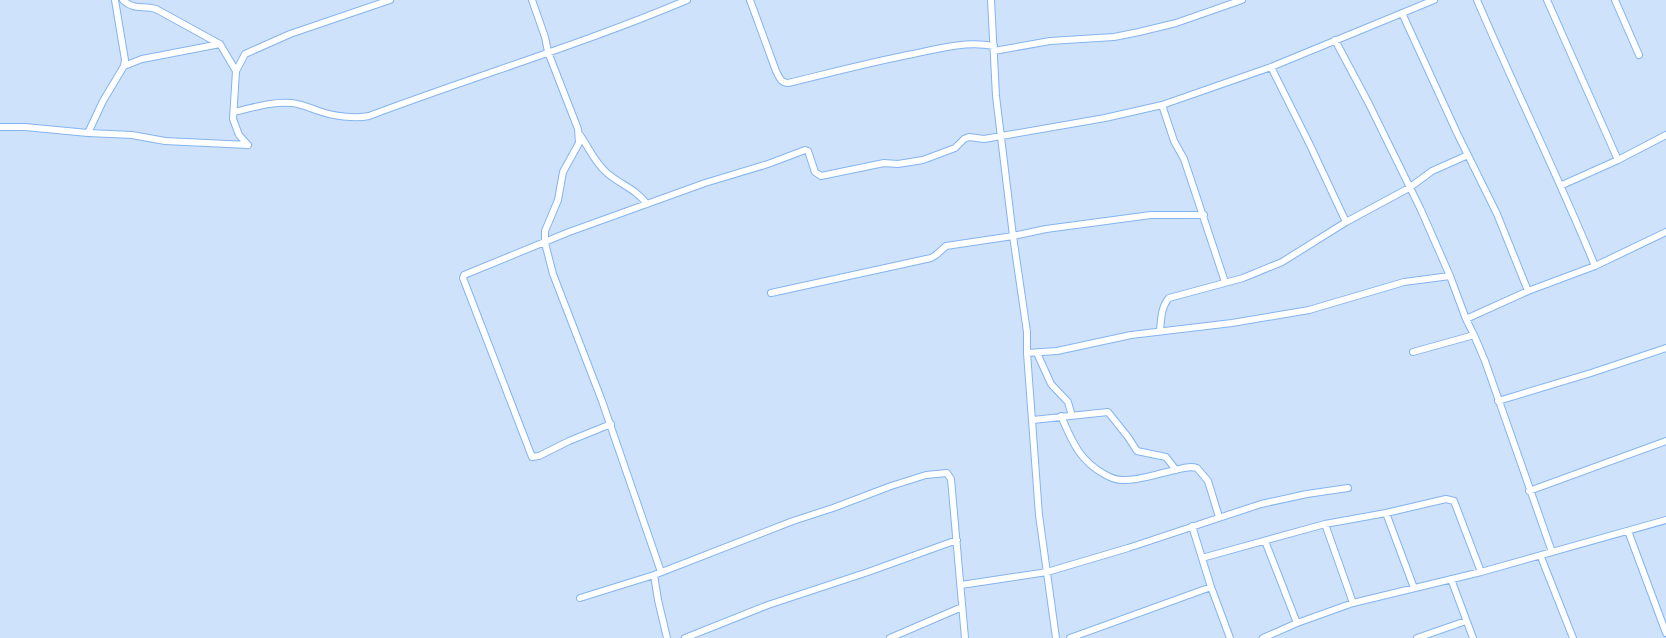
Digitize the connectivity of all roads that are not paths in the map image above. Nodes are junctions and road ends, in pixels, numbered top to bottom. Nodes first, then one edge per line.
1 (115, 0) edge
2 (123, 0) edge
3 (390, 0) edge
4 (532, 0) edge
5 (687, 0) edge
6 (750, 0) edge
7 (991, 0) edge
8 (1242, 0) edge
9 (1434, 0) edge
10 (1477, 0) edge
11 (1547, 0) edge
12 (1615, 0) edge
13 (1402, 13) junction
14 (1335, 40) junction
15 (220, 44) junction
16 (994, 49) junction
17 (548, 52) junction
18 (1639, 55) dead end
19 (124, 66) junction
20 (1271, 66) junction
21 (236, 71) junction
22 (1162, 105) junction
23 (234, 112) junction
24 (0, 127) edge
25 (578, 132) junction
26 (88, 133) junction
27 (1001, 135) junction
28 (1666, 135) edge
29 (1468, 155) junction
30 (1618, 160) junction
31 (1562, 186) junction
32 (1409, 188) junction
33 (647, 204) junction
34 (1204, 215) junction
35 (1346, 222) junction
36 (1666, 232) edge
37 (1013, 236) junction
38 (545, 243) junction
39 (1596, 266) junction
40 (1450, 276) junction
41 (1225, 282) junction
42 (1528, 291) junction
43 (771, 293) dead end
44 (1466, 319) junction
45 (1160, 331) junction
46 (1474, 335) junction
47 (1666, 348) edge
48 (1412, 352) dead end
49 (1027, 353) junction
50 (1037, 353) junction
51 (1498, 401) junction
52 (1061, 416) junction
53 (1072, 416) junction
54 (1033, 420) junction
55 (611, 424) junction
56 (1666, 441) edge
57 (1176, 470) junction
58 (1348, 488) dead end
59 (1529, 491) junction
60 (1386, 513) junction
61 (1219, 517) junction
62 (1666, 520) edge
63 (1325, 524) junction
64 (1192, 526) junction
65 (1628, 531) junction
66 (957, 540) junction
67 (1265, 541) junction
68 (1552, 552) junction
69 (1540, 557) junction
70 (1202, 558) junction
71 (1047, 572) junction
72 (1481, 572) junction
73 (657, 573) junction
74 (1451, 580) junction
75 (961, 585) junction
76 (1211, 586) junction
77 (1414, 588) junction
78 (580, 598) dead end
79 (1353, 603) junction
80 (962, 607) junction
81 (1466, 621) junction
82 (1296, 623) junction
83 (1666, 633) edge
84 (668, 638) edge
85 (685, 638) edge
86 (890, 638) edge
87 (965, 638) edge
88 (1056, 638) edge
89 (1070, 638) edge
90 (1230, 638) edge
91 (1263, 638) edge
92 (1417, 638) edge
93 (1473, 638) edge
94 (1573, 638) edge

1 - 19 street
2 - 15 street
3 - 21 street
4 - 17 street
5 - 17 street
6 - 16 street
7 - 16 street
8 - 16 street
9 - 13 street
10 - 31 street
11 - 30 street
12 - 18 street
13 - 14 street
13 - 29 street
14 - 20 street
14 - 32 street
15 - 19 street
15 - 21 street
16 - 27 street
17 - 23 street
17 - 25 street
19 - 26 street
20 - 22 street
20 - 35 street
21 - 23 street
22 - 27 street
22 - 34 street
23 - 26 street
24 - 26 street
25 - 33 street
25 - 38 street
27 - 33 street
27 - 37 street
28 - 30 street
29 - 32 street
29 - 42 street
30 - 31 street
31 - 39 street
32 - 35 street
32 - 40 street
33 - 38 street
34 - 37 street
34 - 41 street
35 - 41 street
36 - 39 street
37 - 43 street
37 - 49 street
38 - 55 street
38 - 55 street
39 - 42 street
40 - 44 street
40 - 45 street
41 - 45 street
42 - 44 street
44 - 46 street
45 - 50 street
46 - 48 street
46 - 51 street
47 - 51 street
49 - 50 street
49 - 54 street
50 - 53 street
51 - 59 street
52 - 53 street
52 - 54 street
52 - 57 street
53 - 57 street
54 - 71 street
55 - 73 street
56 - 59 street
57 - 61 street
58 - 61 street
59 - 68 street
60 - 63 street
60 - 72 street
60 - 77 street
61 - 64 street
62 - 65 street
63 - 67 street
63 - 79 street
64 - 70 street
64 - 71 street
65 - 68 street
65 - 83 street
66 - 73 street
66 - 75 street
66 - 85 street
67 - 70 street
67 - 82 street
68 - 69 street
69 - 72 street
69 - 94 street
70 - 76 street
71 - 75 street
71 - 88 street
72 - 74 street
73 - 78 street
73 - 84 street
74 - 77 street
74 - 81 street
75 - 80 street
76 - 89 street
76 - 90 street
77 - 79 street
79 - 82 street
80 - 86 street
80 - 87 street
81 - 92 street
81 - 93 street
82 - 91 street

